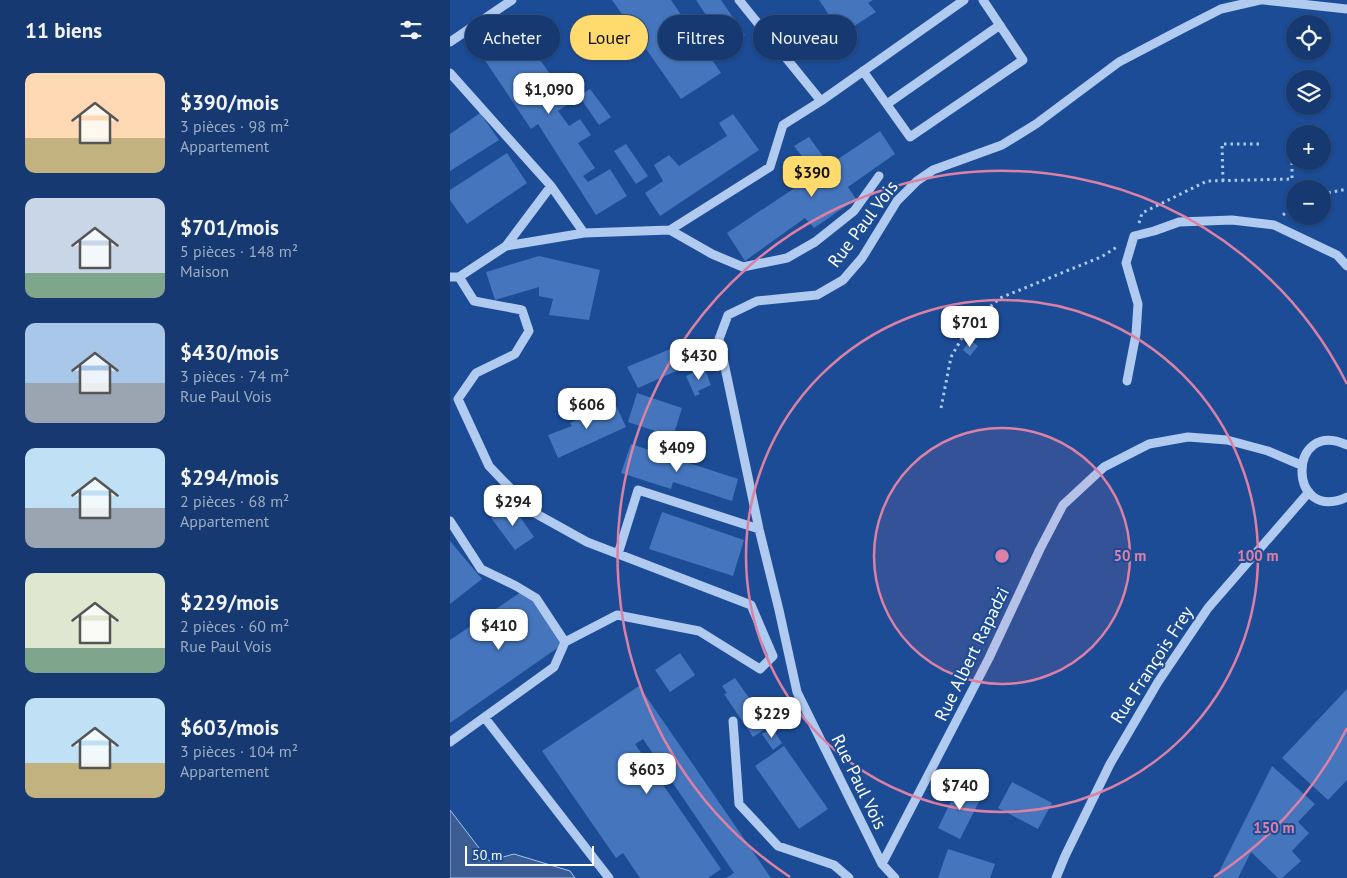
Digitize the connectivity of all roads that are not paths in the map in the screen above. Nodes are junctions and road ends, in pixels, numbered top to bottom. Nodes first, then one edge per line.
1 (512, 0) edge
2 (739, 0) edge
3 (964, 0) edge
4 (983, 0) edge
5 (1260, 0) edge
6 (1264, 0) edge
7 (1347, 9) edge
8 (1000, 25) junction
9 (450, 42) edge
10 (863, 71) junction
11 (450, 73) edge
12 (821, 101) junction
13 (887, 104) junction
14 (879, 176) dead end
15 (551, 186) junction
16 (670, 230) junction
17 (584, 233) junction
18 (506, 246) junction
19 (1347, 266) edge
20 (455, 277) edge
21 (1127, 381) dead end
22 (1347, 446) edge
23 (1301, 465) junction
24 (1309, 492) junction
25 (1347, 497) edge
26 (450, 521) edge
27 (759, 529) junction
28 (618, 554) junction
29 (565, 642) junction
30 (485, 718) junction
31 (733, 721) dead end
32 (450, 742) edge
33 (882, 864) junction
34 (609, 878) edge
35 (849, 878) edge
36 (895, 878) edge
37 (1056, 878) edge

1 - 9 street
2 - 12 street
3 - 10 street
4 - 8 street
5 - 27 street, Rue Paul Vois
6 - 7 street
8 - 13 street
8 - 13 street
10 - 12 street
10 - 13 street
11 - 15 street
12 - 16 street
14 - 16 street
15 - 17 street
15 - 18 street
16 - 17 street
17 - 18 street
18 - 20 street
19 - 21 street
20 - 28 street
22 - 23 street
23 - 24 street
23 - 33 street, Rue Albert Rapadzi
24 - 25 street
24 - 37 street, Rue François Frey
26 - 29 street
27 - 28 street
27 - 33 street, Rue Paul Vois
28 - 29 street
29 - 30 street
30 - 32 street
30 - 34 street
31 - 35 street
33 - 36 street, Rue Paul Vois

